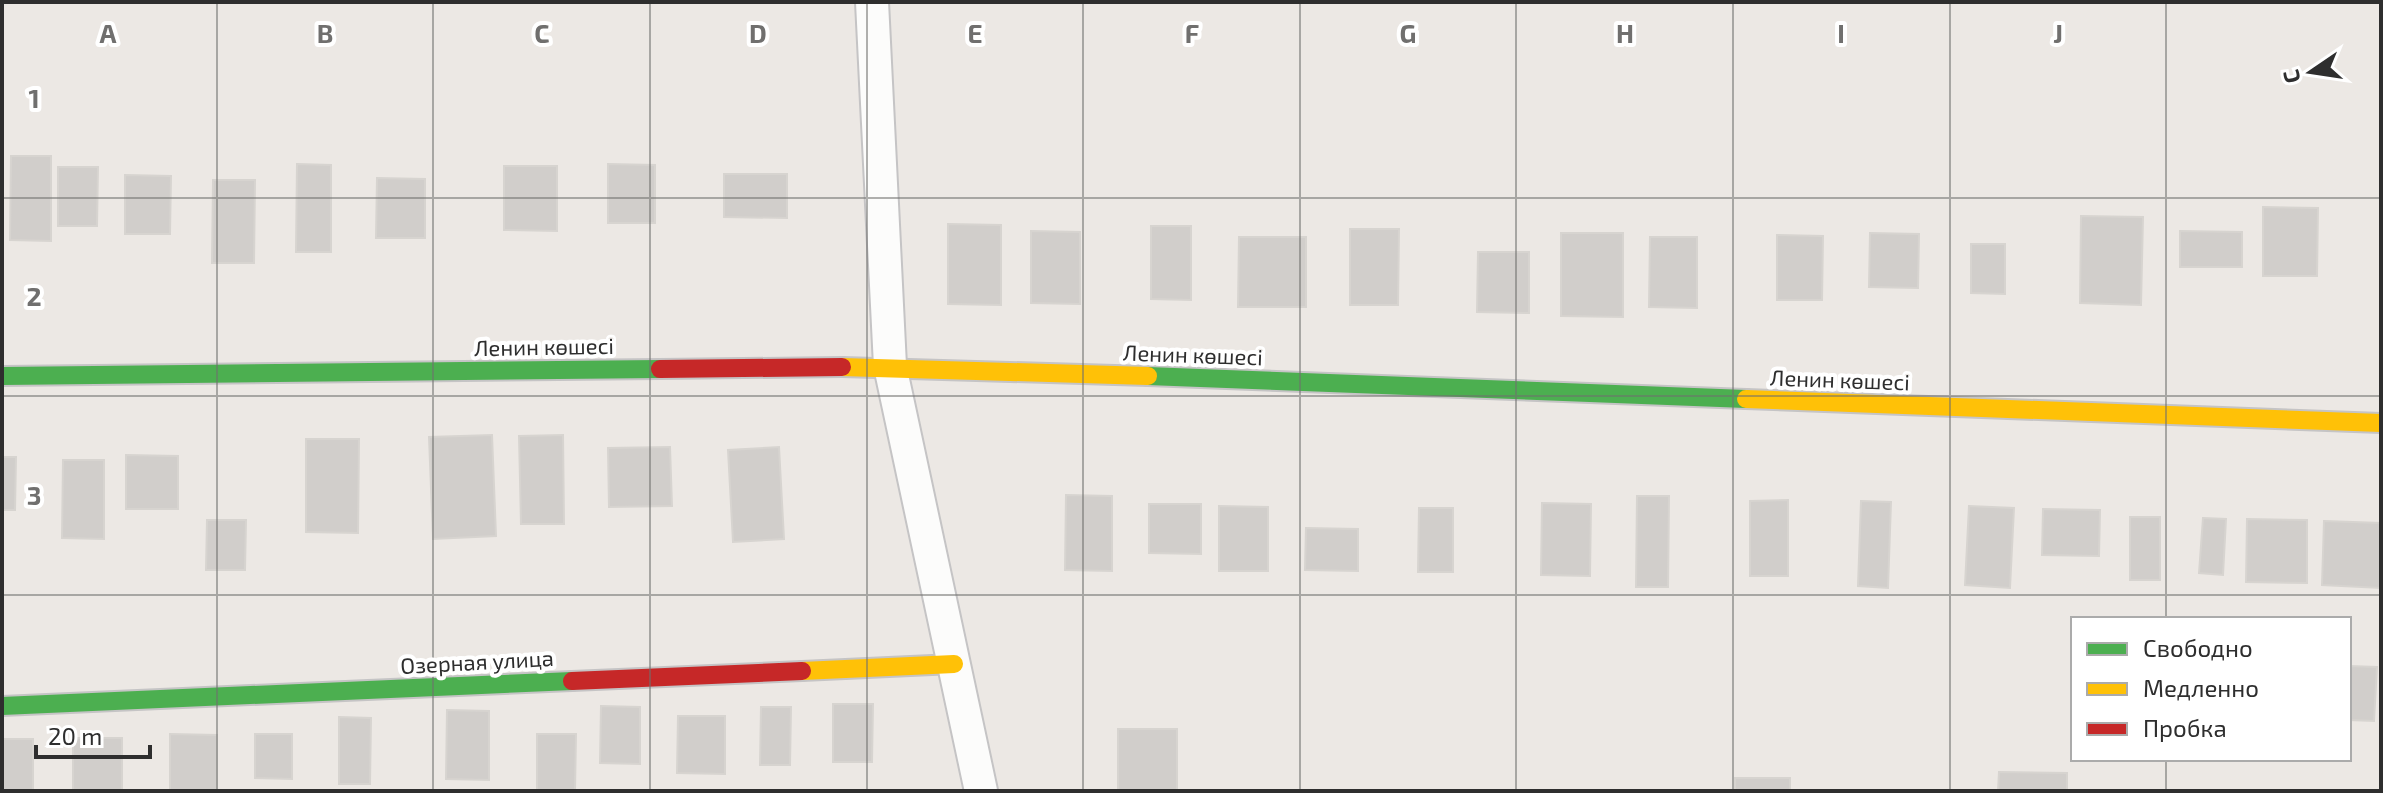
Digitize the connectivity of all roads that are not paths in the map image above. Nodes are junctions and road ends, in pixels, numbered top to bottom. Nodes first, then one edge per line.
1 (872, 2) edge
2 (890, 366) junction
3 (2, 376) edge
4 (2381, 423) edge
5 (954, 664) junction
6 (2, 706) edge
7 (981, 791) edge

1 - 2 street
2 - 3 street, Ленин көшесі
2 - 4 street, Ленин көшесі
2 - 5 street
5 - 6 street, Озерная улица
5 - 7 street

